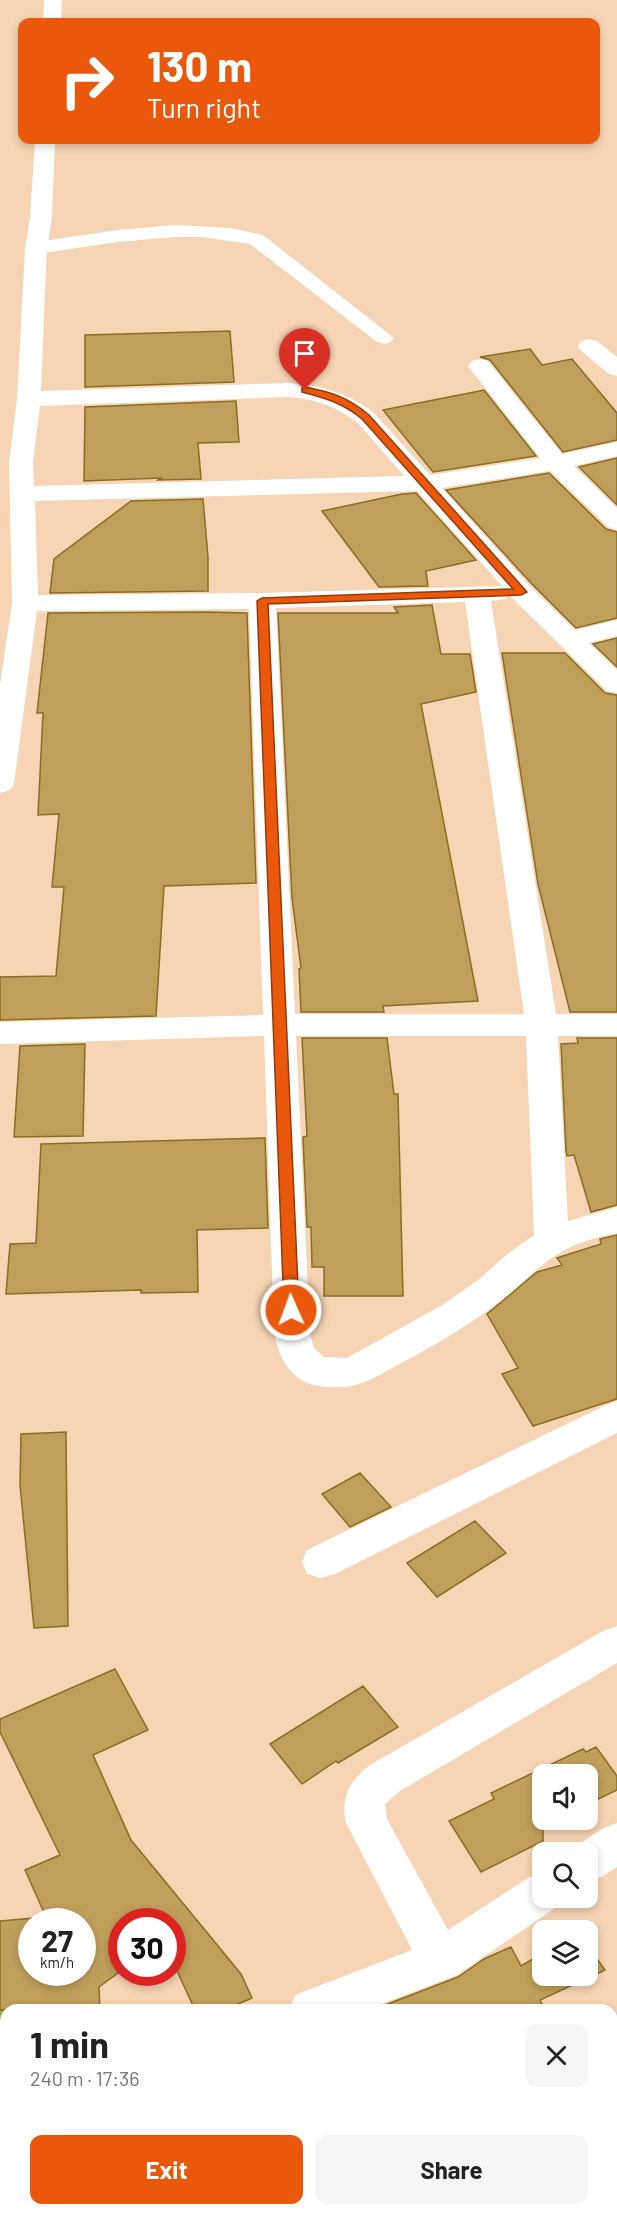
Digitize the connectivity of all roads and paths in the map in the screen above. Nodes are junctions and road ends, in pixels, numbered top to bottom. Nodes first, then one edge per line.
1 (53, 0) edge
2 (52, 18) edge
3 (45, 144) edge
4 (48, 246) junction
5 (384, 338) dead end
6 (589, 346) dead end
7 (480, 366) dead end
8 (617, 369) edge
9 (29, 399) junction
10 (617, 449) edge
11 (556, 463) junction
12 (425, 483) junction
13 (23, 494) junction
14 (617, 522) edge
15 (521, 592) junction
16 (477, 594) junction
17 (262, 601) junction
18 (25, 603) junction
19 (617, 628) edge
20 (571, 639) junction
21 (617, 685) edge
22 (0, 784) edge
23 (617, 1025) edge
24 (281, 1026) junction
25 (542, 1027) junction
26 (0, 1033) edge
27 (617, 1220) edge
28 (552, 1241) junction
29 (617, 1416) edge
30 (321, 1562) dead end
31 (617, 1643) edge
32 (617, 1843) edge
33 (598, 1855) edge
34 (532, 1899) edge
35 (441, 1960) junction
36 (327, 2004) edge

1 - 2 street
3 - 4 street
4 - 5 lane
4 - 9 street
6 - 8 street
7 - 11 street
9 - 12 street
9 - 13 street
10 - 11 street
11 - 12 street
11 - 14 street
12 - 13 street
12 - 15 street
13 - 18 street
15 - 16 street
15 - 20 street
16 - 17 street
16 - 25 street
17 - 18 street
17 - 24 street
18 - 22 street
19 - 20 street
20 - 21 street
23 - 25 street
24 - 25 street
24 - 26 street
24 - 28 street
25 - 28 street
27 - 28 street
29 - 30 street
31 - 35 street
32 - 33 street
34 - 35 street
35 - 36 street

